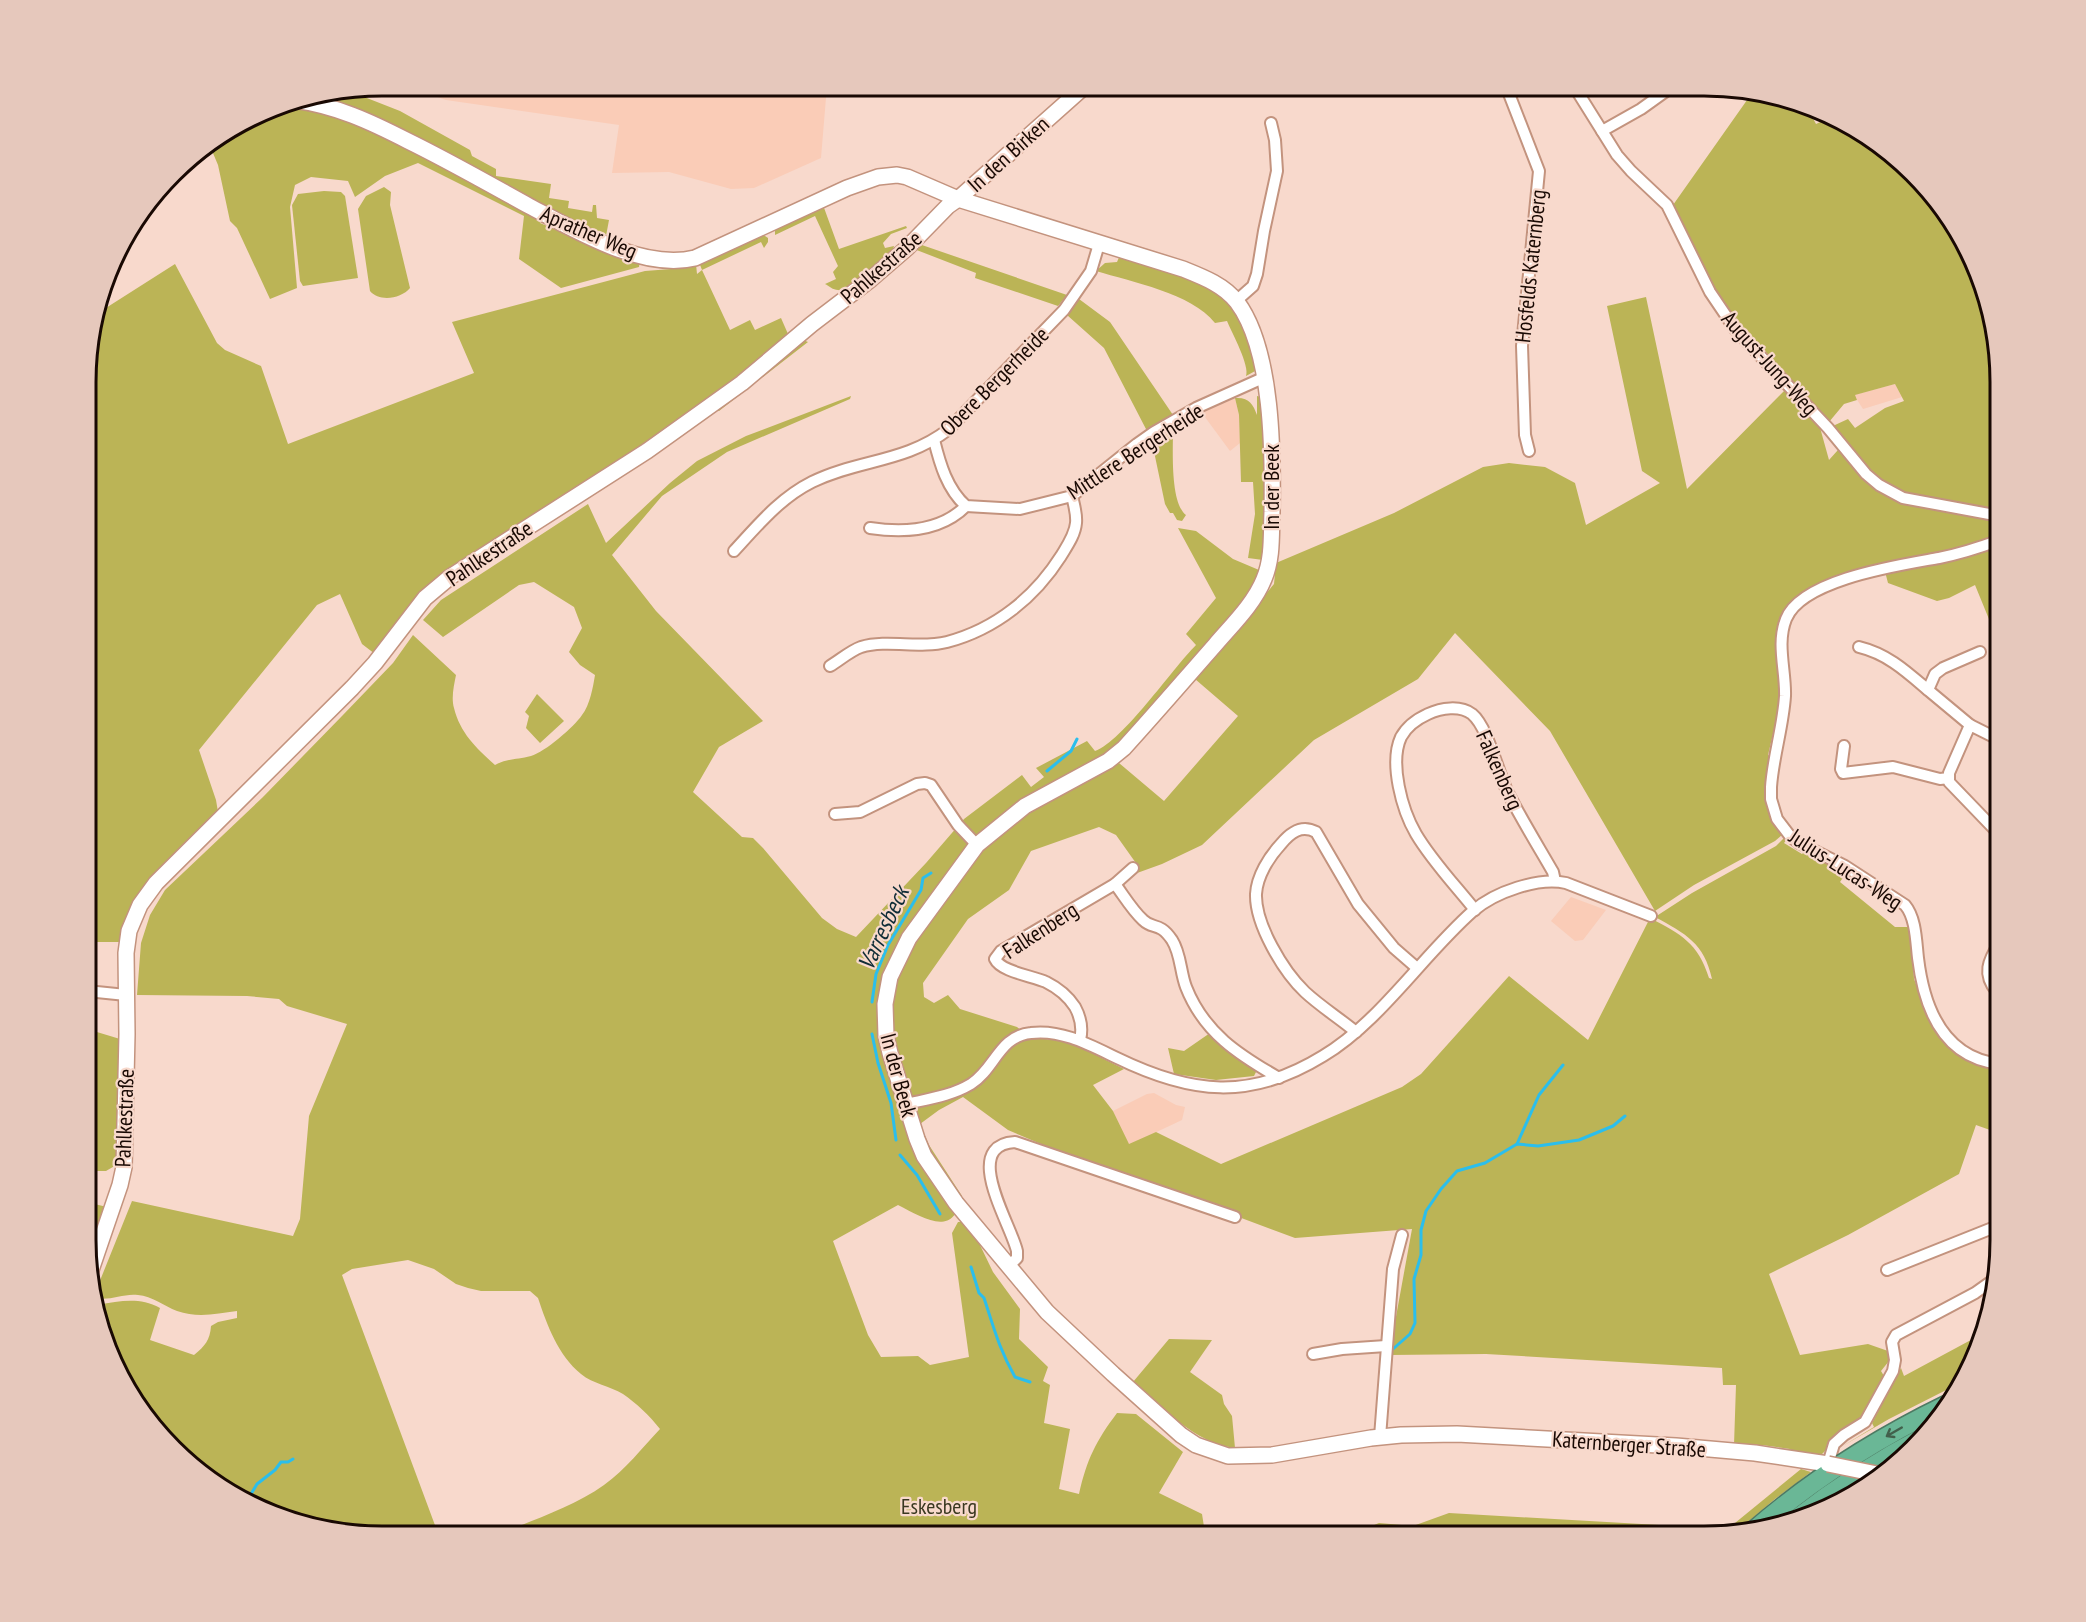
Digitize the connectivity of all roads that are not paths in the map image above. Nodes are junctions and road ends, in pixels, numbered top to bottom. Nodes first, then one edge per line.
1 (1074, 96) edge
2 (1510, 96) edge
3 (1580, 96) edge
4 (1660, 96) edge
5 (317, 104) edge
6 (1272, 123) dead end
7 (1602, 131) junction
8 (958, 199) junction
9 (1100, 244) junction
10 (1236, 301) junction
11 (1263, 378) junction
12 (934, 440) junction
13 (1530, 451) dead end
14 (1072, 496) junction
15 (966, 506) junction
16 (1990, 514) edge
17 (870, 528) dead end
18 (1990, 543) edge
19 (734, 551) dead end
20 (1859, 647) dead end
21 (1980, 652) dead end
22 (830, 666) dead end
23 (1928, 690) junction
24 (1970, 725) junction
25 (1990, 735) edge
26 (1844, 746) dead end
27 (1949, 778) junction
28 (835, 814) dead end
29 (1990, 825) edge
30 (978, 845) junction
31 (1133, 868) dead end
32 (1556, 880) junction
33 (1115, 884) junction
34 (1474, 910) junction
35 (1651, 916) dead end
36 (1990, 962) edge
37 (1417, 968) junction
38 (1990, 981) edge
39 (96, 992) edge
40 (126, 994) junction
41 (1356, 1032) junction
42 (1080, 1040) junction
43 (1990, 1062) edge
44 (1279, 1078) junction
45 (906, 1104) junction
46 (1235, 1217) dead end
47 (1990, 1229) edge
48 (1402, 1235) dead end
49 (97, 1253) edge
50 (1008, 1267) junction
51 (1887, 1270) dead end
52 (1987, 1285) edge
53 (1386, 1346) junction
54 (1313, 1354) dead end
55 (1933, 1412) edge
56 (1380, 1437) junction
57 (1895, 1453) edge
58 (1237, 1456) joint
59 (1824, 1459) junction
60 (1871, 1472) edge
61 (1821, 1501) edge
62 (1767, 1519) edge

1 - 8 street, In den Birken
2 - 13 street, Hosfelds Katernberg
3 - 7 street, August-Jung-Weg
4 - 7 street
5 - 8 street, Aprather Weg
6 - 10 street
7 - 16 street, August-Jung-Weg
8 - 9 street, In der Beek
8 - 40 street, Pahlkestraße
9 - 10 street, In der Beek
9 - 12 street, Obere Bergerheide
10 - 11 street, In der Beek
11 - 14 street, Mittlere Bergerheide
11 - 30 street, In der Beek
12 - 15 street
12 - 19 street, Obere Bergerheide
14 - 15 street, Mittlere Bergerheide
14 - 22 street
15 - 17 street
18 - 43 street, Julius-Lucas-Weg
20 - 23 street
21 - 23 street
23 - 24 street
24 - 25 street
24 - 27 street
26 - 27 street
27 - 29 street
28 - 30 street
30 - 45 street, In der Beek
31 - 33 street, Falkenberg
32 - 34 street
32 - 34 street, Falkenberg
32 - 35 street
33 - 42 street, Falkenberg
33 - 44 street
34 - 37 street
36 - 38 street
37 - 41 street
37 - 41 street
39 - 40 street
40 - 49 street, Pahlkestraße
41 - 44 street
42 - 44 street
42 - 45 street
45 - 50 street, In der Beek
46 - 50 street
47 - 51 street
48 - 53 street
50 - 58 street, In der Beek
52 - 59 street
53 - 54 street
53 - 56 street
55 -> 62 highway
56 - 58 street, Katernberger Straße
56 - 59 street, Katernberger Straße
57 - 61 highway
59 - 60 street, Katernberger Straße, bridge

